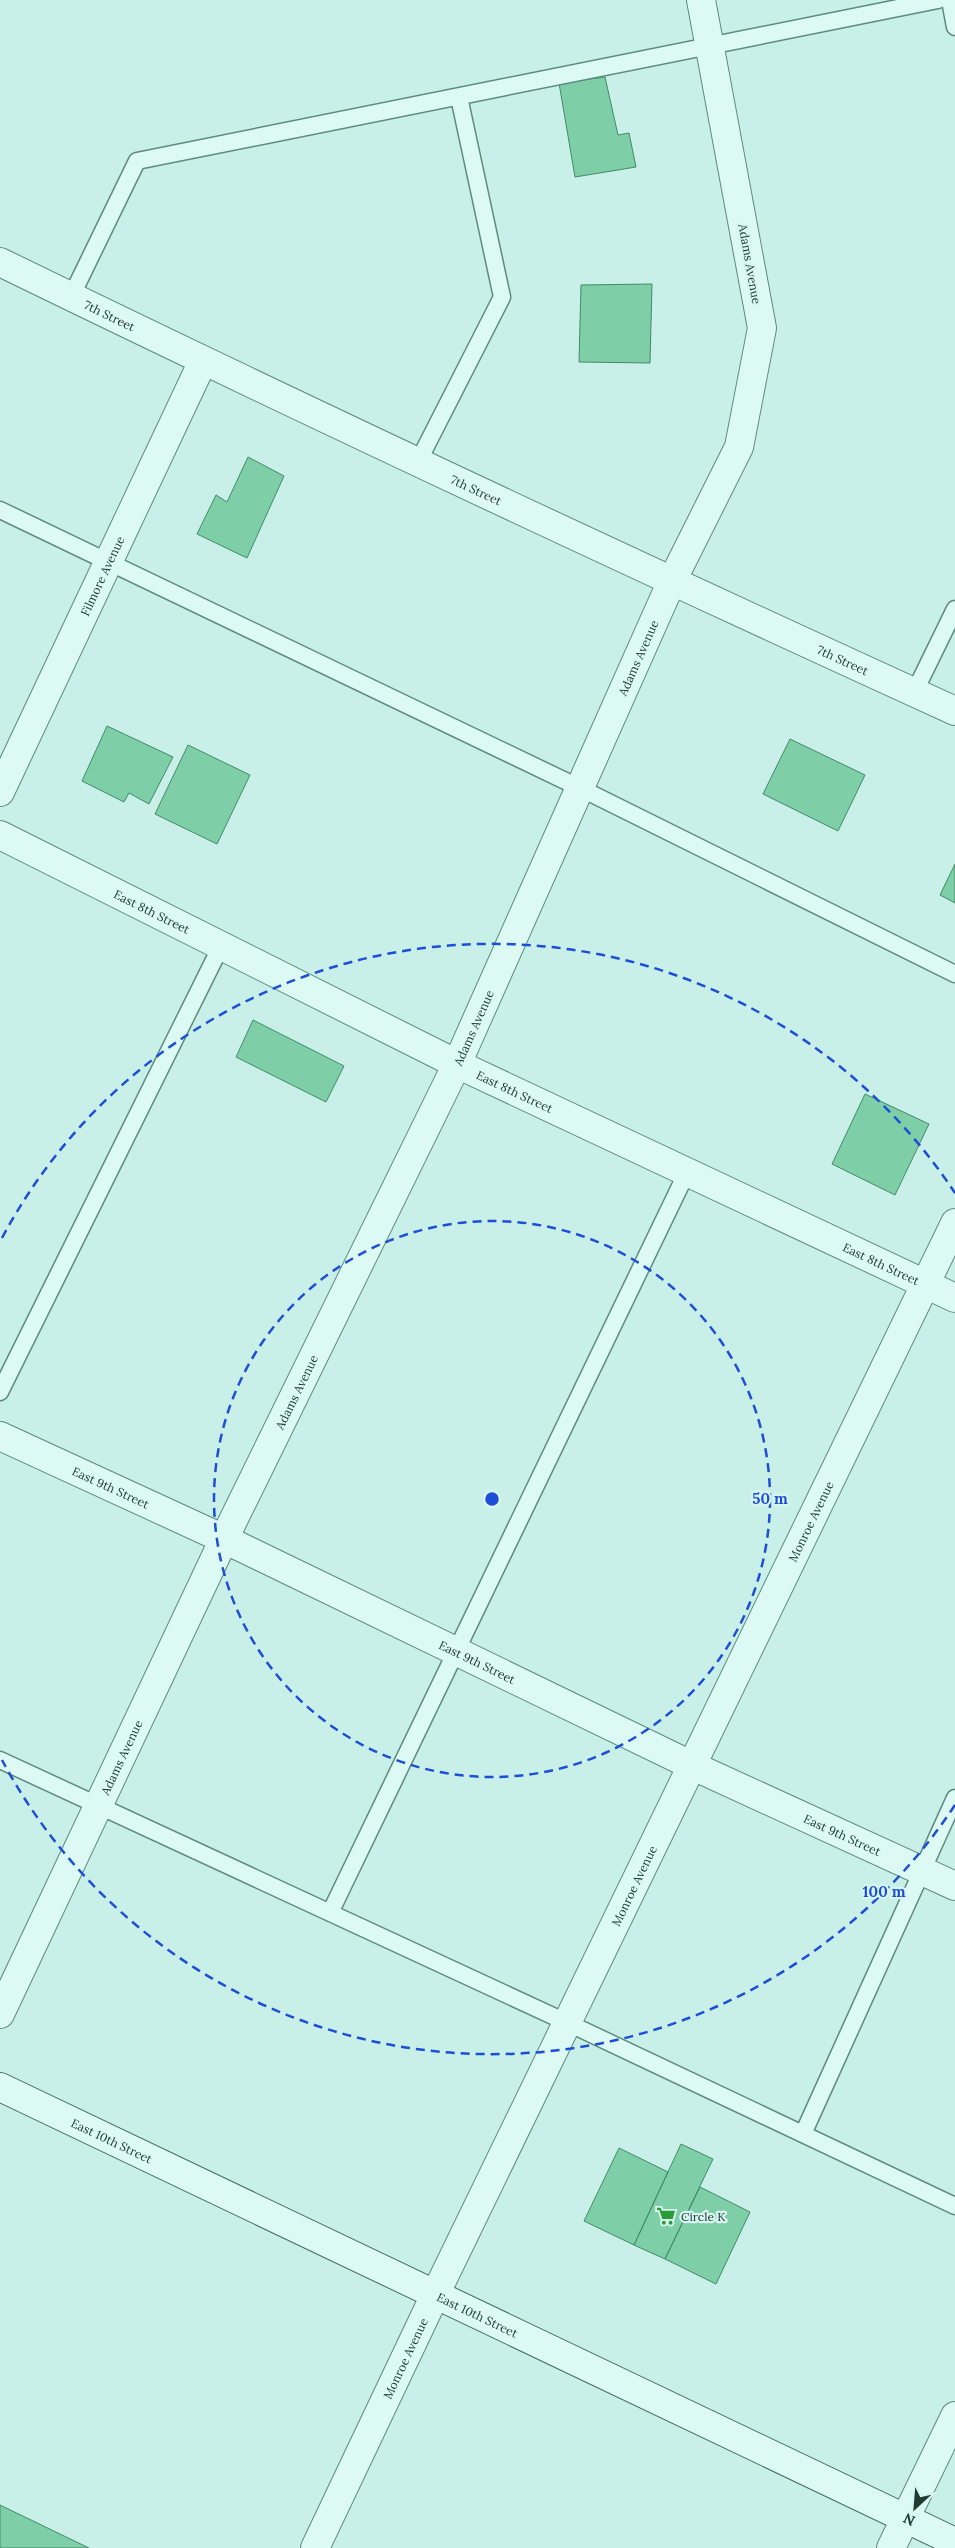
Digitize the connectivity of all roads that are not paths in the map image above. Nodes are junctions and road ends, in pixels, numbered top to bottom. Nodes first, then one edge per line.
1 (701, 0) edge
2 (938, 0) edge
3 (950, 0) edge
4 (955, 28) edge
5 (710, 46) junction
6 (459, 97) junction
7 (0, 262) edge
8 (71, 297) junction
9 (203, 361) junction
10 (418, 462) junction
11 (0, 510) edge
12 (108, 562) junction
13 (672, 583) junction
14 (955, 609) edge
15 (914, 693) junction
16 (955, 712) edge
17 (580, 788) junction
18 (0, 792) edge
19 (0, 835) edge
20 (221, 946) junction
21 (955, 974) edge
22 (456, 1064) junction
23 (687, 1172) junction
24 (955, 1223) edge
25 (926, 1284) junction
26 (955, 1298) edge
27 (0, 1392) edge
28 (0, 1436) edge
29 (224, 1540) junction
30 (457, 1652) junction
31 (0, 1760) edge
32 (693, 1766) junction
33 (955, 1798) edge
34 (98, 1805) junction
35 (921, 1870) junction
36 (955, 1886) edge
37 (330, 1913) junction
38 (0, 2014) edge
39 (568, 2023) junction
40 (0, 2087) edge
41 (803, 2134) junction
42 (955, 2206) edge
43 (435, 2295) junction
44 (955, 2416) edge
45 (905, 2519) junction
46 (955, 2542) edge
47 (315, 2548) edge
48 (891, 2548) edge

1 - 5 street, Adams Avenue
2 - 5 lane
3 - 4 lane
5 - 6 lane
5 - 13 street, Adams Avenue
6 - 8 lane
6 - 10 lane
7 - 8 street, 7th Street
8 - 9 street, 7th Street
9 - 10 street, 7th Street
9 - 12 street, Filmore Avenue
10 - 13 street, 7th Street
11 - 12 lane
12 - 17 lane
12 - 18 street, Filmore Avenue
13 - 15 street, 7th Street
13 - 17 street, Adams Avenue
14 - 15 lane
15 - 16 street, 7th Street
17 - 21 lane
17 - 22 street, Adams Avenue
19 - 20 street, East 8th Street
20 - 22 street, East 8th Street
20 - 27 lane
22 - 23 street, East 8th Street
22 - 29 street, Adams Avenue
23 - 25 street, East 8th Street
23 - 30 lane
24 - 25 street, Monroe Avenue
25 - 26 street, East 8th Street
25 - 32 street, Monroe Avenue
28 - 29 street, East 9th Street
29 - 30 street, East 9th Street
29 - 34 street, Adams Avenue
30 - 32 street, East 9th Street
30 - 37 lane
31 - 34 lane
32 - 35 street, East 9th Street
32 - 39 street, Monroe Avenue
33 - 35 lane
34 - 37 lane
34 - 38 street, Adams Avenue
35 - 36 street, East 9th Street
35 - 41 lane
37 - 39 lane
39 - 41 lane
39 - 43 street, Monroe Avenue
40 - 43 street, East 10th Street
41 - 42 lane
43 - 45 street, East 10th Street
43 - 47 street, Monroe Avenue
44 - 45 street
45 - 46 street, East 10th Street
45 - 48 street

